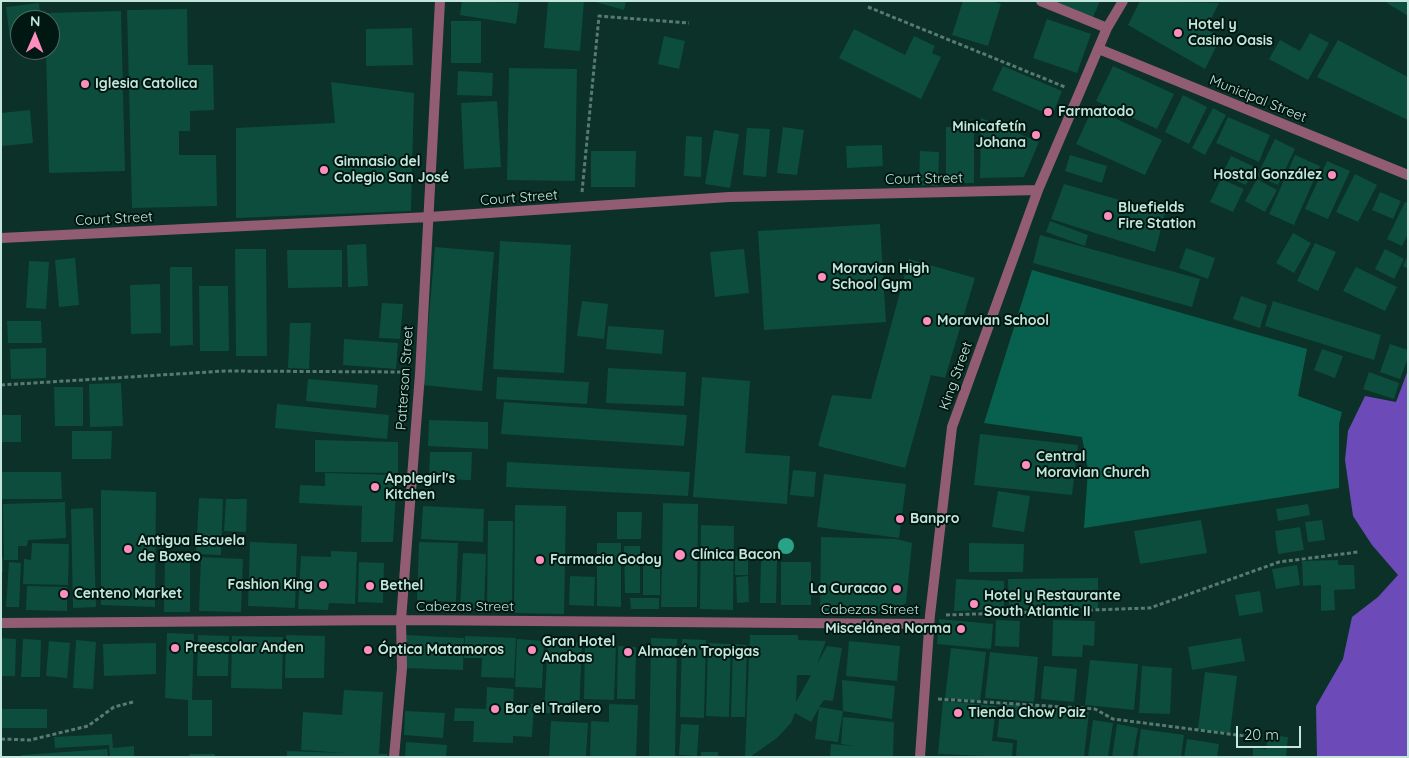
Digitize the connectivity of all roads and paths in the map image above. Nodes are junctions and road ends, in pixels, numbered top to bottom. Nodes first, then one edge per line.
1 (440, 1) edge
2 (1041, 1) edge
3 (1123, 1) edge
4 (868, 7) dead end
5 (689, 23) dead end
6 (1107, 28) junction
7 (1099, 49) junction
8 (1080, 93) junction
9 (1408, 175) edge
10 (1038, 190) junction
11 (582, 207) junction
12 (429, 218) junction
13 (1, 238) edge
14 (420, 374) junction
15 (1, 385) edge
16 (1358, 552) dead end
17 (401, 620) junction
18 (930, 620) junction
19 (1, 623) edge
20 (923, 699) junction
21 (133, 702) dead end
22 (1260, 738) dead end
23 (1, 739) edge
24 (394, 757) edge
25 (920, 757) edge

1 - 12 street, Patterson Street
2 - 6 street
3 - 6 street, King Street
4 - 8 path
5 - 11 path
6 - 7 street, King Street
7 - 8 street, King Street
7 - 9 street, Municipal Street
8 - 10 street, King Street
10 - 11 street, Court Street
10 - 18 street, King Street
11 - 12 street, Court Street
12 - 13 street, Court Street
12 - 14 street, Patterson Street
14 - 15 path
14 - 17 street, Patterson Street
16 - 18 path
17 - 18 street, Cabezas Street
17 - 19 street, Cabezas Street
17 - 24 street, Patterson Street
18 - 20 street, King Street
20 - 22 path
20 - 25 street, King Street
21 - 23 path

